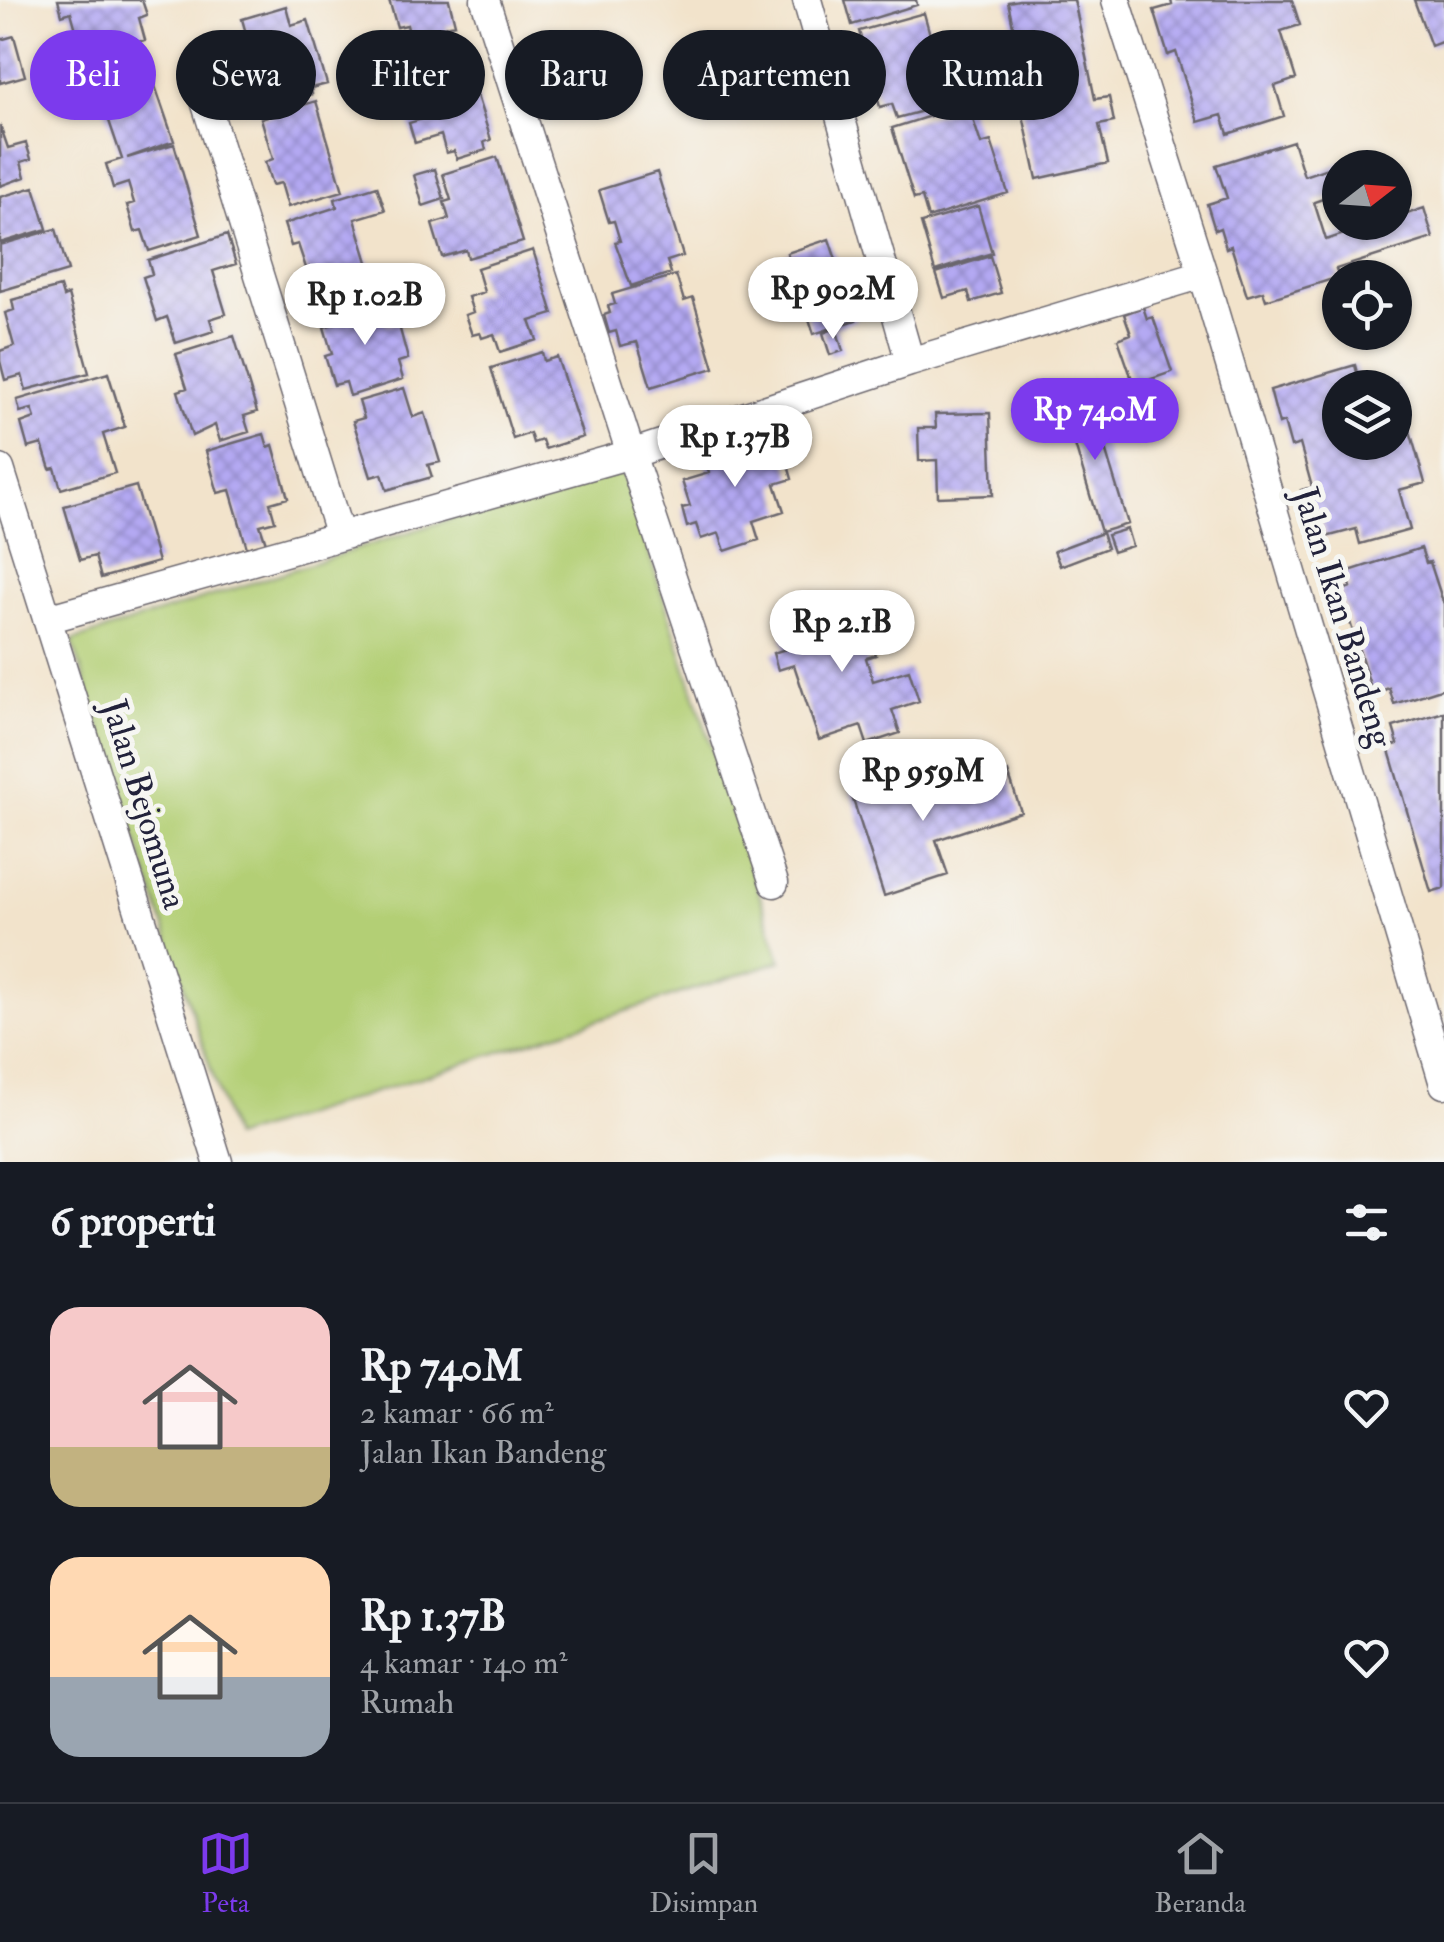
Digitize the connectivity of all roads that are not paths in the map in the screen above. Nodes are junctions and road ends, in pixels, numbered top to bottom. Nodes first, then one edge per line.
1 (486, 0) edge
2 (807, 0) edge
3 (1116, 0) edge
4 (211, 120) edge
5 (1202, 274) junction
6 (910, 362) junction
7 (631, 454) junction
8 (0, 470) edge
9 (340, 536) junction
10 (47, 618) junction
11 (774, 883) dead end
12 (1444, 1084) edge
13 (218, 1162) edge

1 - 7 street
2 - 6 street
3 - 5 street, Jalan Ikan Bandeng
4 - 9 street
5 - 6 street
5 - 12 street, Jalan Ikan Bandeng
6 - 7 street
7 - 9 street
7 - 11 street
8 - 10 street, Jalan Bejomuna
9 - 10 street
10 - 13 street, Jalan Bejomuna

